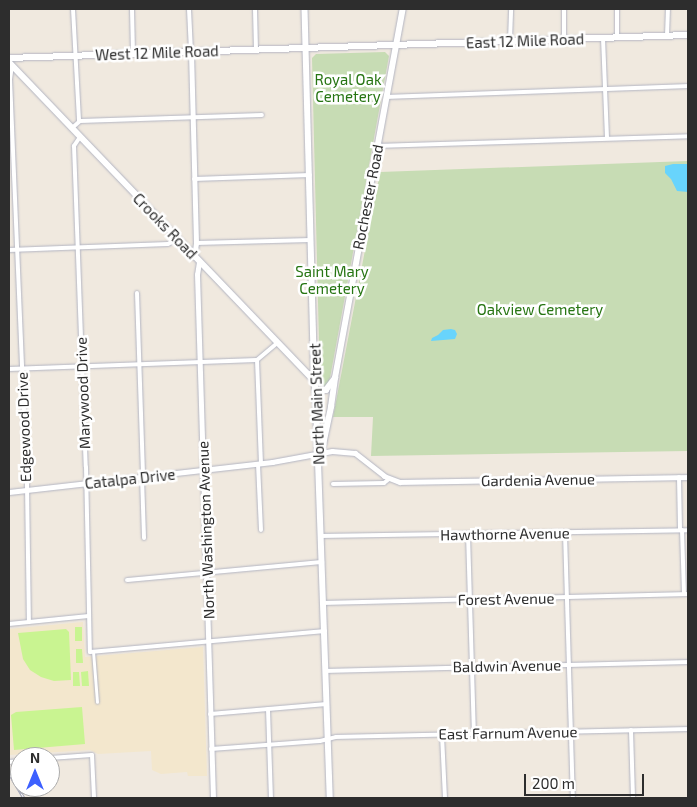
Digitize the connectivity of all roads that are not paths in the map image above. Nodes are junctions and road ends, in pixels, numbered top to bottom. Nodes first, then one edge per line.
1 (73, 9) edge
2 (132, 9) edge
3 (189, 9) edge
4 (255, 9) edge
5 (305, 9) edge
6 (403, 9) edge
7 (512, 9) edge
8 (564, 9) edge
9 (617, 9) edge
10 (668, 9) edge
11 (688, 35) edge
12 (667, 36) junction
13 (603, 38) junction
14 (616, 38) junction
15 (564, 40) junction
16 (510, 41) junction
17 (396, 46) junction
18 (306, 48) junction
19 (256, 50) junction
20 (191, 52) junction
21 (133, 54) junction
22 (75, 56) junction
23 (10, 62) edge
24 (19, 74) junction
25 (12, 82) junction
26 (688, 86) edge
27 (605, 89) junction
28 (387, 97) junction
29 (262, 114) dead end
30 (193, 117) junction
31 (79, 122) junction
32 (72, 128) junction
33 (688, 136) edge
34 (80, 137) junction
35 (607, 138) junction
36 (378, 146) junction
37 (310, 175) junction
38 (194, 179) junction
39 (177, 239) junction
40 (311, 240) junction
41 (196, 243) junction
42 (78, 247) junction
43 (18, 249) junction
44 (9, 250) edge
45 (194, 257) junction
46 (199, 262) junction
47 (137, 293) dead end
48 (277, 343) junction
49 (257, 360) junction
50 (200, 362) junction
51 (139, 364) junction
52 (82, 366) junction
53 (22, 368) junction
54 (9, 369) edge
55 (335, 378) junction
56 (315, 381) junction
57 (316, 392) junction
58 (319, 454) junction
59 (260, 464) junction
60 (204, 470) junction
61 (143, 477) junction
62 (679, 477) junction
63 (688, 477) edge
64 (389, 479) junction
65 (86, 484) junction
66 (333, 484) dead end
67 (27, 490) junction
68 (9, 492) edge
69 (261, 530) dead end
70 (681, 530) junction
71 (688, 530) edge
72 (565, 533) junction
73 (468, 534) junction
74 (321, 536) junction
75 (144, 538) dead end
76 (322, 562) junction
77 (208, 572) junction
78 (127, 580) dead end
79 (686, 594) edge
80 (567, 598) junction
81 (470, 600) junction
82 (324, 603) junction
83 (89, 616) junction
84 (29, 622) junction
85 (9, 624) edge
86 (325, 631) junction
87 (208, 642) junction
88 (92, 652) junction
89 (688, 662) edge
90 (569, 664) junction
91 (472, 667) junction
92 (326, 670) junction
93 (97, 702) dead end
94 (327, 704) junction
95 (268, 709) junction
96 (210, 714) junction
97 (688, 729) edge
98 (631, 730) junction
99 (571, 732) junction
100 (474, 734) junction
101 (442, 735) junction
102 (328, 739) junction
103 (269, 745) junction
104 (211, 749) junction
105 (60, 757) edge
106 (94, 798) edge
107 (213, 798) edge
108 (271, 798) edge
109 (330, 798) edge
110 (445, 798) edge
111 (573, 798) edge
112 (633, 798) edge

1 - 22 street
2 - 21 street
3 - 20 street
4 - 19 street
5 - 18 main road, North Main Street
6 - 17 main road, Rochester Road
7 - 16 street
8 - 15 street
9 - 14 street
10 - 12 street
11 - 12 main road, East 12 Mile Road
12 - 14 main road, East 12 Mile Road
13 - 14 main road, East 12 Mile Road
13 - 15 main road, East 12 Mile Road
13 - 27 street
15 - 16 main road, East 12 Mile Road
16 - 17 main road, East 12 Mile Road
17 - 18 main road, East 12 Mile Road
17 - 28 main road, Rochester Road
18 - 19 main road, West 12 Mile Road
18 - 37 main road, North Main Street
19 - 20 main road, West 12 Mile Road
20 - 21 main road, West 12 Mile Road
20 - 30 street
21 - 22 main road, West 12 Mile Road
22 - 23 main road, West 12 Mile Road
22 - 31 street
23 - 24 main road, Crooks Road
23 - 25 street, Edgewood Drive
24 - 25 street
24 - 32 main road, Crooks Road
25 - 43 street, Edgewood Drive
26 - 27 street
27 - 28 street
27 - 35 street
28 - 36 main road, Rochester Road
29 - 30 street
30 - 31 street
30 - 38 street
31 - 32 street
32 - 34 main road, Crooks Road
33 - 35 street
34 - 39 main road, Crooks Road
34 - 42 street, Marywood Drive
35 - 36 street
36 - 55 main road, Rochester Road
37 - 38 street
37 - 40 main road, North Main Street
38 - 41 street
39 - 42 street
39 - 45 main road, Crooks Road
40 - 41 street
40 - 56 main road, North Main Street
41 - 45 street
42 - 43 street
42 - 52 street, Marywood Drive
43 - 44 street
43 - 53 street, Edgewood Drive
45 - 46 main road, Crooks Road
46 - 48 main road, Crooks Road
46 - 50 street, North Washington Avenue
47 - 51 street
48 - 49 street
48 - 56 main road, Crooks Road
49 - 50 street
49 - 59 street
50 - 51 street
50 - 60 street, North Washington Avenue
51 - 52 street
51 - 61 street
52 - 53 street
52 - 65 street, Marywood Drive
53 - 54 street
53 - 67 street, Edgewood Drive
55 - 57 main road
55 - 58 main road, Rochester Road
56 - 57 main road
57 - 58 main road, North Main Street
58 - 59 street, Catalpa Drive
58 - 64 street
58 - 74 main road, North Main Street
59 - 60 street, Catalpa Drive
59 - 69 street
60 - 61 street, Catalpa Drive
60 - 77 street, North Washington Avenue
61 - 65 street, Catalpa Drive
61 - 75 street
62 - 63 street, Gardenia Avenue
62 - 64 street, Gardenia Avenue
62 - 70 street
64 - 66 street, Gardenia Avenue
65 - 67 street, Catalpa Drive
65 - 83 street, Marywood Drive
67 - 68 street, Catalpa Drive
67 - 84 street, Edgewood Drive
70 - 71 street, Hawthorne Avenue
70 - 72 street, Hawthorne Avenue
70 - 79 street
72 - 73 street, Hawthorne Avenue
72 - 80 street
73 - 74 street, Hawthorne Avenue
73 - 81 street
74 - 76 main road, North Main Street
76 - 77 street
76 - 82 main road, North Main Street
77 - 78 street
77 - 87 street, North Washington Avenue
79 - 80 street, Forest Avenue
80 - 81 street, Forest Avenue
80 - 90 street
81 - 82 street, Forest Avenue
81 - 91 street
82 - 86 main road, North Main Street
83 - 84 street
83 - 88 street, Marywood Drive
84 - 85 street
86 - 87 street
86 - 92 main road, North Main Street
87 - 88 street
87 - 96 street, North Washington Avenue
88 - 93 street
89 - 90 street, Baldwin Avenue
90 - 91 street, Baldwin Avenue
90 - 99 street
91 - 92 street, Baldwin Avenue
91 - 100 street
92 - 94 main road, North Main Street
94 - 95 street
94 - 102 main road, North Main Street
95 - 96 street
95 - 103 street
96 - 104 street, North Washington Avenue
97 - 98 street, East Farnum Avenue
98 - 99 street, East Farnum Avenue
98 - 112 street
99 - 100 street, East Farnum Avenue
99 - 111 street
100 - 101 street, East Farnum Avenue
101 - 102 street, East Farnum Avenue
101 - 110 street
102 - 103 street, East Farnum Avenue
102 - 109 main road, North Main Street
103 - 104 street, East Farnum Avenue
103 - 108 street
104 - 107 street, North Washington Avenue
105 - 106 street

